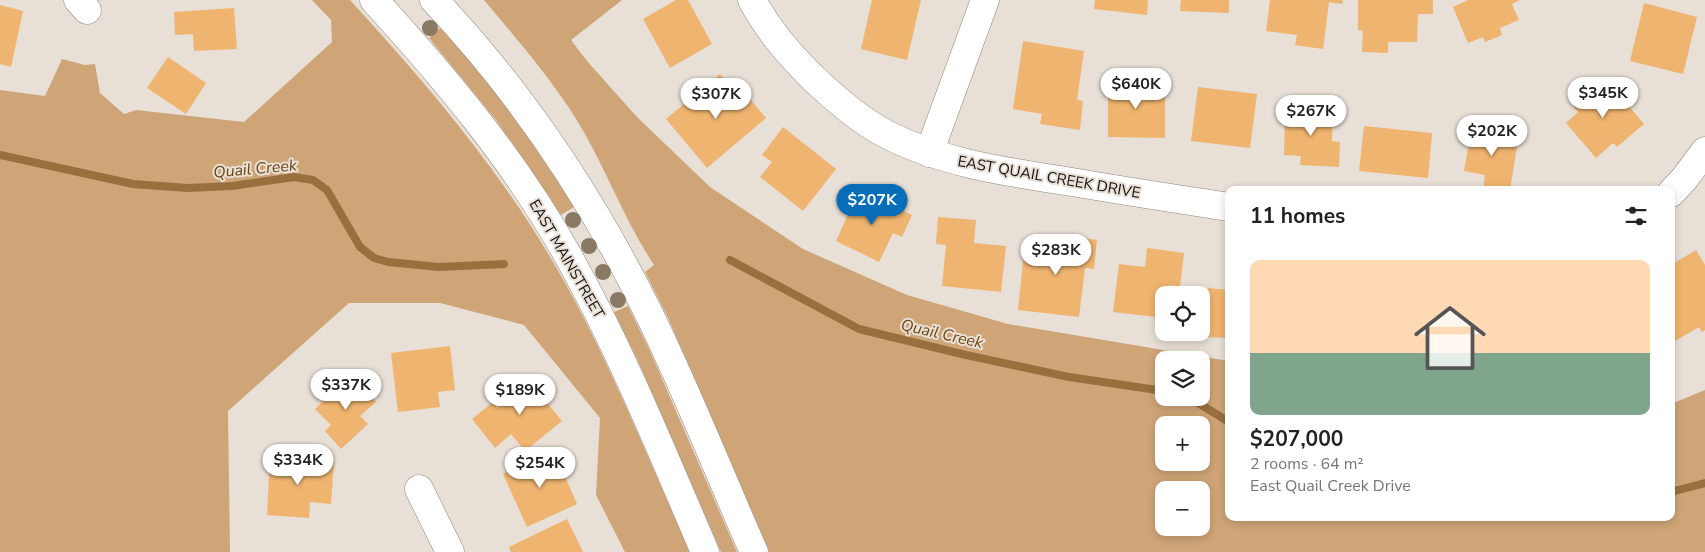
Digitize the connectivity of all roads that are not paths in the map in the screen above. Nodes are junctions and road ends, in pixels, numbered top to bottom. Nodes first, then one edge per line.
1 (374, 0) edge
2 (434, 0) edge
3 (752, 0) edge
4 (985, 0) edge
5 (1705, 151) edge
6 (929, 153) junction
7 (1675, 189) edge
8 (1225, 206) edge
9 (419, 489) dead end
10 (450, 552) edge
11 (705, 552) edge
12 (754, 552) edge

1 - 11 main road, EAST MAINSTREET
2 - 12 main road
3 - 6 main road, EAST QUAIL CREEK DRIVE
4 - 6 main road
5 - 7 main road
6 - 8 main road, EAST QUAIL CREEK DRIVE
9 - 10 main road

